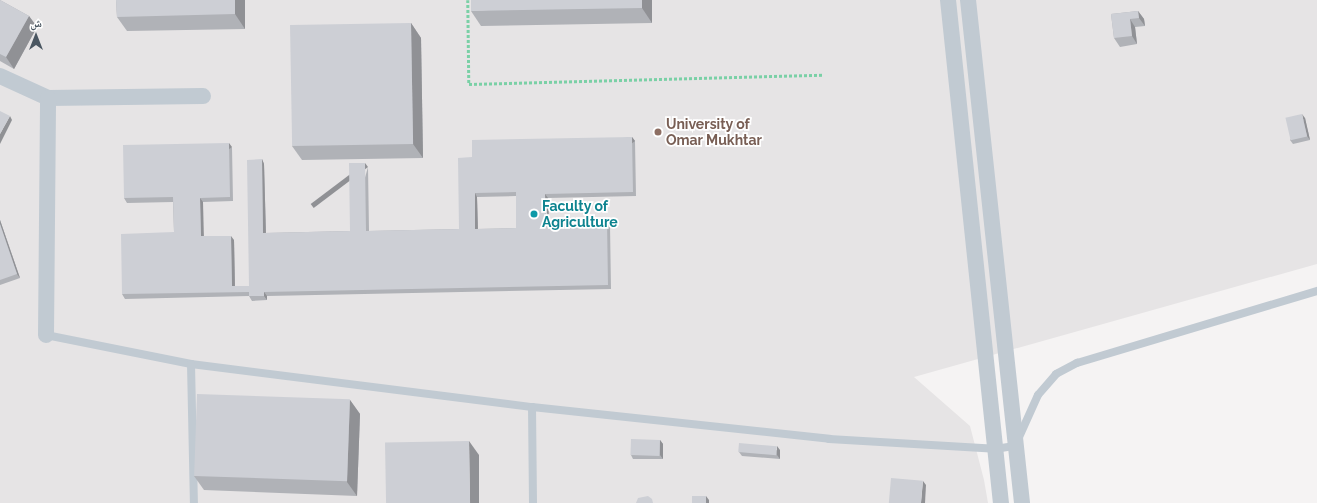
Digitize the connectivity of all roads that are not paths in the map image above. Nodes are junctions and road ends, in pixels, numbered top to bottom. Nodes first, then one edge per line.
1 (948, 0) edge
2 (968, 0) edge
3 (0, 76) edge
4 (203, 96) dead end
5 (48, 98) junction
6 (1317, 291) edge
7 (46, 335) joint
8 (191, 364) junction
9 (532, 407) junction
10 (1015, 446) junction
11 (995, 449) junction
12 (194, 503) edge
13 (533, 503) edge
14 (1001, 503) edge
15 (1022, 503) edge

1 - 11 street
2 - 10 street
3 - 5 street
4 - 5 street
5 - 7 street
6 - 10 lane
7 - 8 lane
8 - 9 lane
8 - 12 lane
9 - 11 lane
9 - 13 lane
10 - 11 lane
10 - 15 street
11 - 14 street

